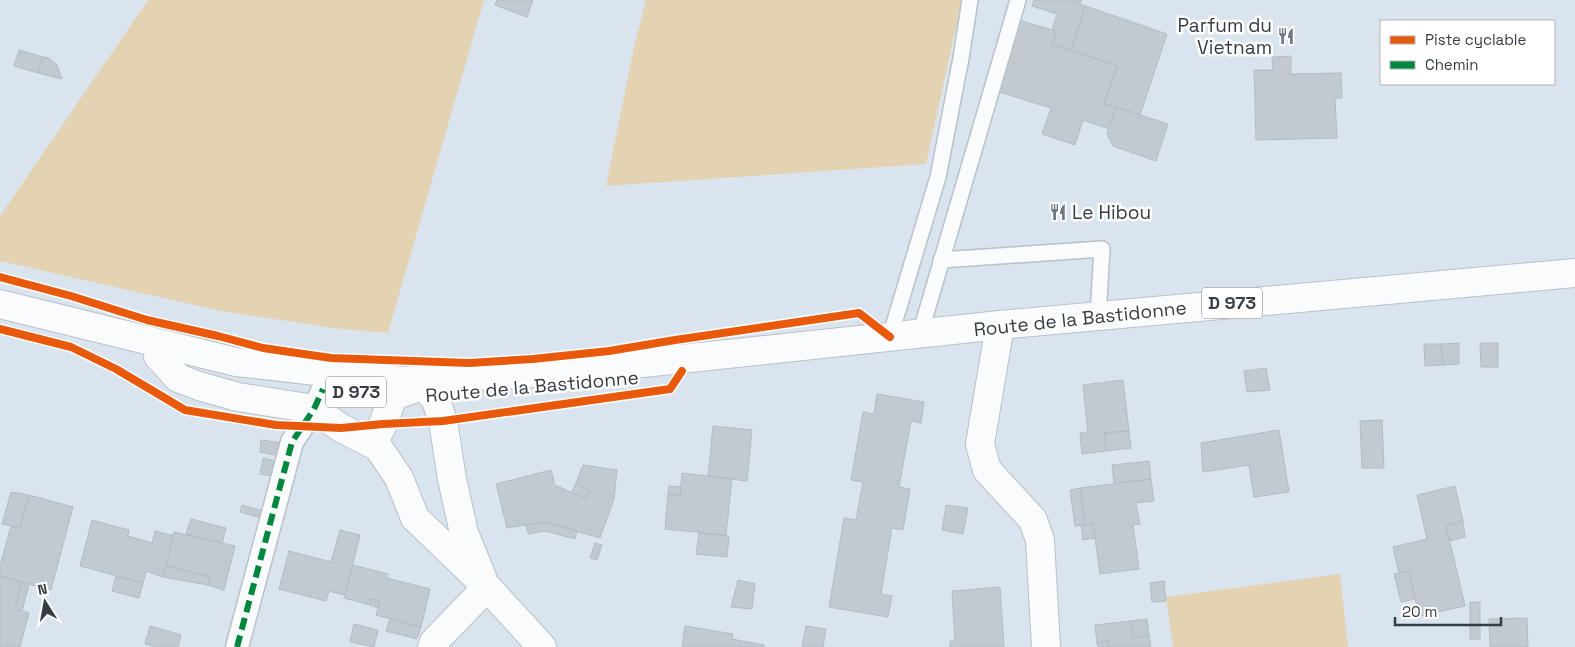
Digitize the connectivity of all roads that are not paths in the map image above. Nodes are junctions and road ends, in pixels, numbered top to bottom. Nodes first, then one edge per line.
1 (970, 0) edge
2 (1018, 0) edge
3 (941, 260) junction
4 (1575, 273) edge
5 (0, 304) edge
6 (38, 314) junction
7 (1098, 316) junction
8 (1000, 325) junction
9 (920, 334) junction
10 (890, 337) junction
11 (823, 343) junction
12 (413, 390) junction
13 (318, 399) junction
14 (378, 448) junction
15 (487, 587) junction
16 (236, 647) edge
17 (432, 647) edge
18 (542, 647) edge
19 (1046, 647) edge

1 - 10 lane
2 - 3 lane
3 - 7 lane
3 - 9 lane
4 - 7 main road, Route de la Bastidonne / D 973
5 - 6 main road, Route de la Bastidonne / D 973
6 - 12 main road, Route de la Bastidonne / D 973
6 - 13 main road, Route de la Bastidonne / D 973
7 - 8 main road, Route de la Bastidonne / D 973
8 - 9 main road, Route de la Bastidonne / D 973
8 - 19 main road
9 - 10 main road, Route de la Bastidonne / D 973
10 - 11 main road, Route de la Bastidonne / D 973
11 - 12 main road, Route de la Bastidonne / D 973
11 - 12 main road, Route de la Bastidonne / D 973
12 - 13 main road, Route de la Bastidonne / D 973
12 - 14 main road
12 - 15 main road
13 - 14 main road
13 - 16 street
14 - 15 main road
15 - 17 main road
15 - 18 main road

